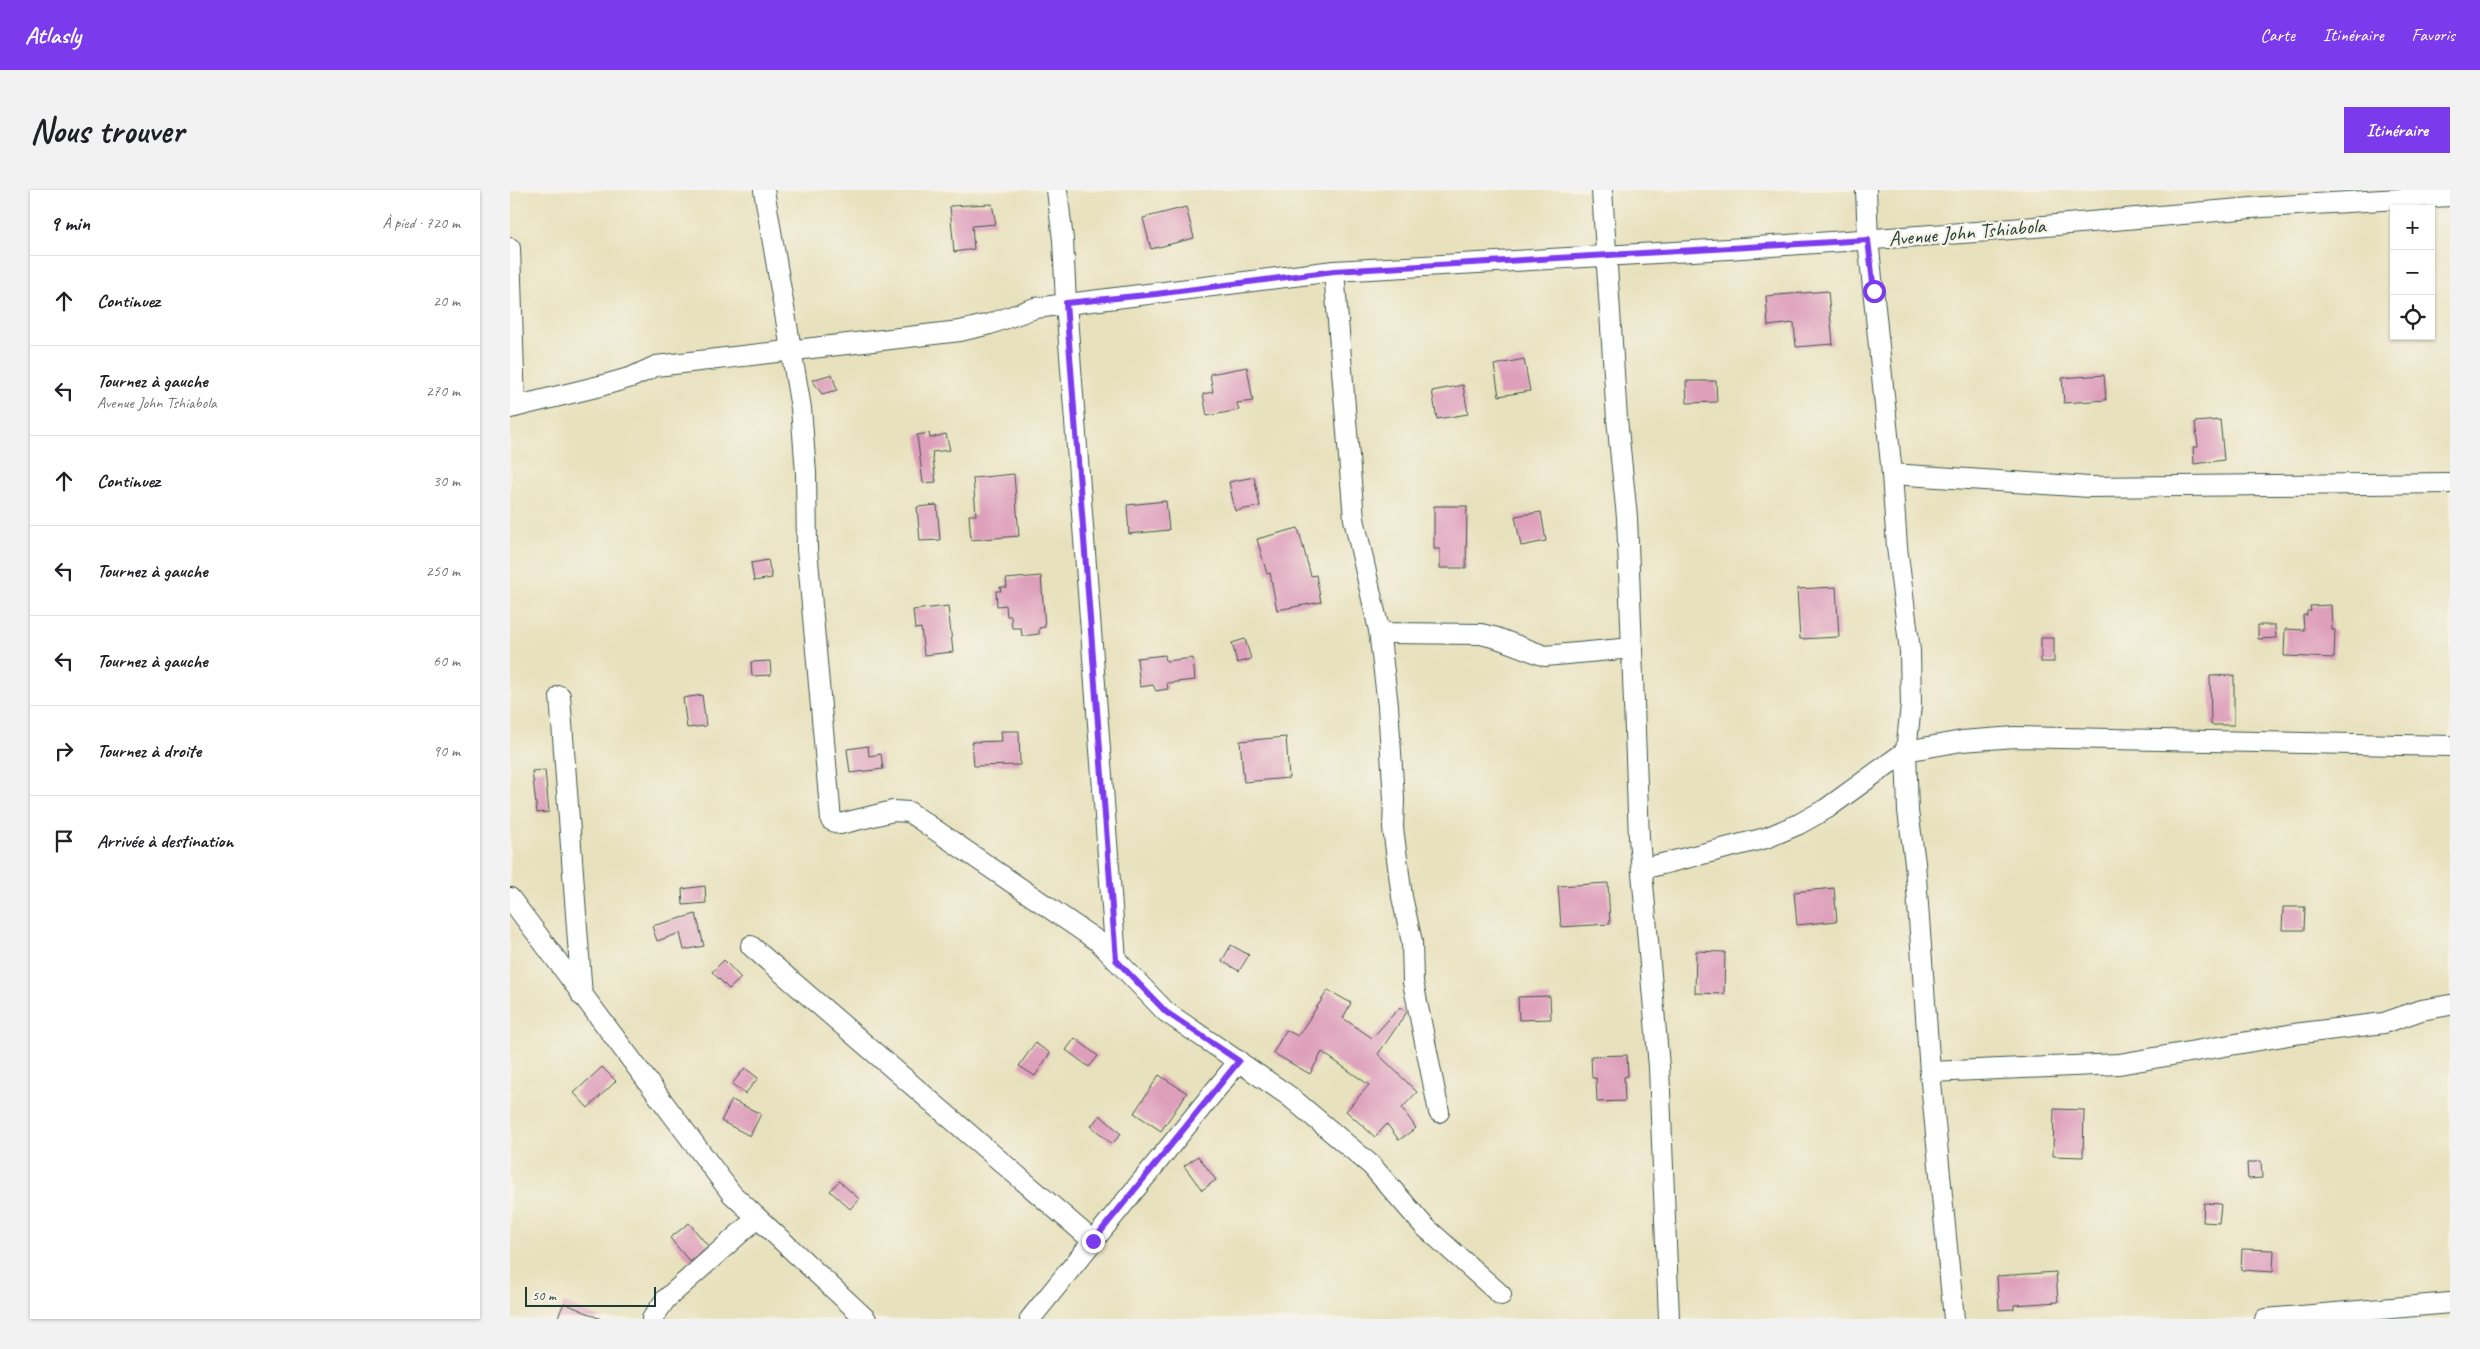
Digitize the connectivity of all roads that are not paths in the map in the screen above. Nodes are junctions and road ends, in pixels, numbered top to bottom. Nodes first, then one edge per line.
1 (764, 190) edge
2 (1057, 190) edge
3 (1602, 190) edge
4 (1866, 190) edge
5 (2450, 196) edge
6 (1868, 240) junction
7 (510, 248) edge
8 (1606, 256) junction
9 (1334, 271) junction
10 (1066, 303) junction
11 (792, 348) junction
12 (513, 408) edge
13 (1892, 474) junction
14 (2450, 483) edge
15 (1380, 630) junction
16 (1632, 648) junction
17 (560, 696) dead end
18 (2450, 746) edge
19 (1906, 751) junction
20 (1642, 869) junction
21 (510, 898) edge
22 (751, 946) dead end
23 (1116, 960) junction
24 (582, 996) junction
25 (2450, 1005) edge
26 (1239, 1061) junction
27 (1930, 1072) junction
28 (1439, 1112) dead end
29 (757, 1218) junction
30 (1093, 1241) junction
31 (1501, 1295) dead end
32 (2450, 1303) edge
33 (652, 1319) edge
34 (866, 1319) edge
35 (1030, 1319) edge
36 (1669, 1319) edge
37 (1954, 1319) edge
38 (2265, 1319) edge

1 - 11 street
2 - 10 street
3 - 8 street
4 - 6 street
5 - 6 street, Avenue John Tshiabola
6 - 8 street, Avenue John Tshiabola
6 - 13 street
7 - 12 street
8 - 9 street, Avenue John Tshiabola
8 - 16 street
9 - 10 street, Avenue John Tshiabola
9 - 15 street
10 - 11 street, Avenue John Tshiabola
10 - 23 street
11 - 12 street, Avenue John Tshiabola
11 - 23 street
13 - 14 street
13 - 19 street
15 - 16 street
15 - 28 street
16 - 20 street
17 - 24 street
18 - 19 street
19 - 20 street
19 - 27 street
20 - 36 street
21 - 24 street
22 - 30 street
23 - 26 street
24 - 29 street
25 - 27 street
26 - 30 street
26 - 31 street
27 - 37 street
29 - 33 street
29 - 34 street
30 - 35 street
32 - 38 street

